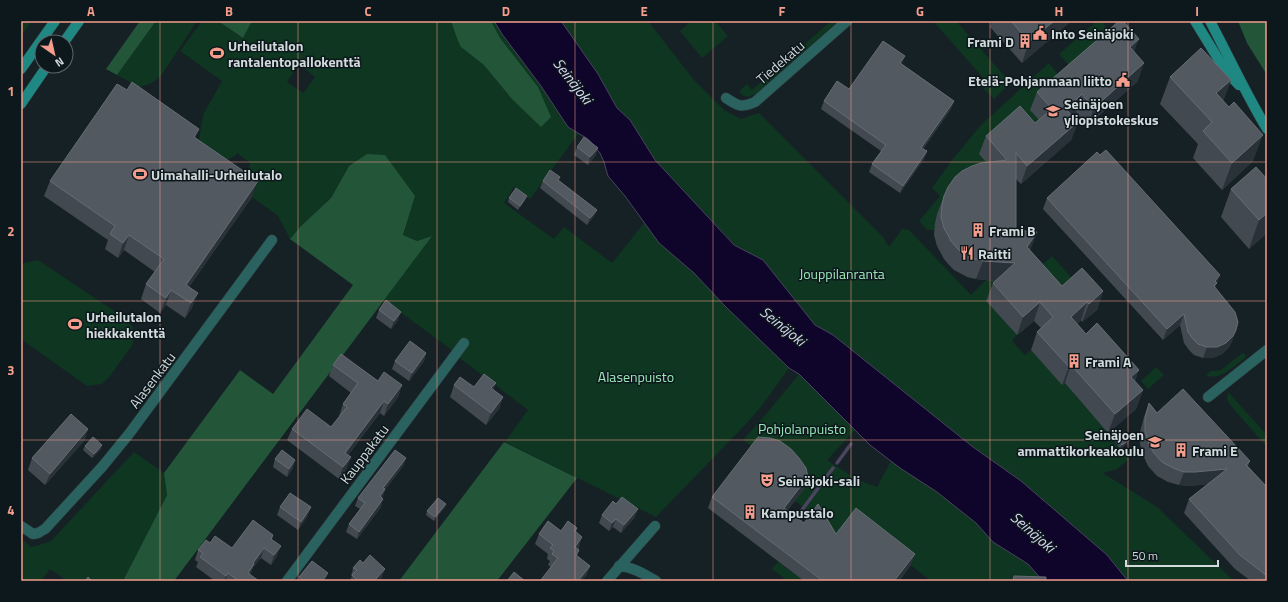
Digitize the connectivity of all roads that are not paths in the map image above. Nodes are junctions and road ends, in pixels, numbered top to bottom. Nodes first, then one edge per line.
1 (55, 21) edge
2 (79, 21) edge
3 (847, 21) edge
4 (1195, 21) edge
5 (1210, 21) edge
6 (70, 34) edge
7 (21, 70) edge
8 (42, 74) edge
9 (1246, 94) junction
10 (726, 98) dead end
11 (21, 104) edge
12 (1267, 129) edge
13 (272, 240) dead end
14 (464, 343) dead end
15 (1267, 350) edge
16 (1208, 397) dead end
17 (21, 526) edge
18 (655, 526) dead end
19 (619, 566) junction
20 (287, 581) edge
21 (607, 581) edge
22 (656, 581) edge

1 - 7 main road
2 - 6 main road
3 - 10 street, Tiedekatu
4 - 9 main road
5 - 9 main road
8 - 11 main road
9 - 12 main road
13 - 17 street, Alasenkatu
14 - 20 street, Kauppakatu
15 - 16 street
18 - 19 street
19 - 21 street
19 - 22 street

